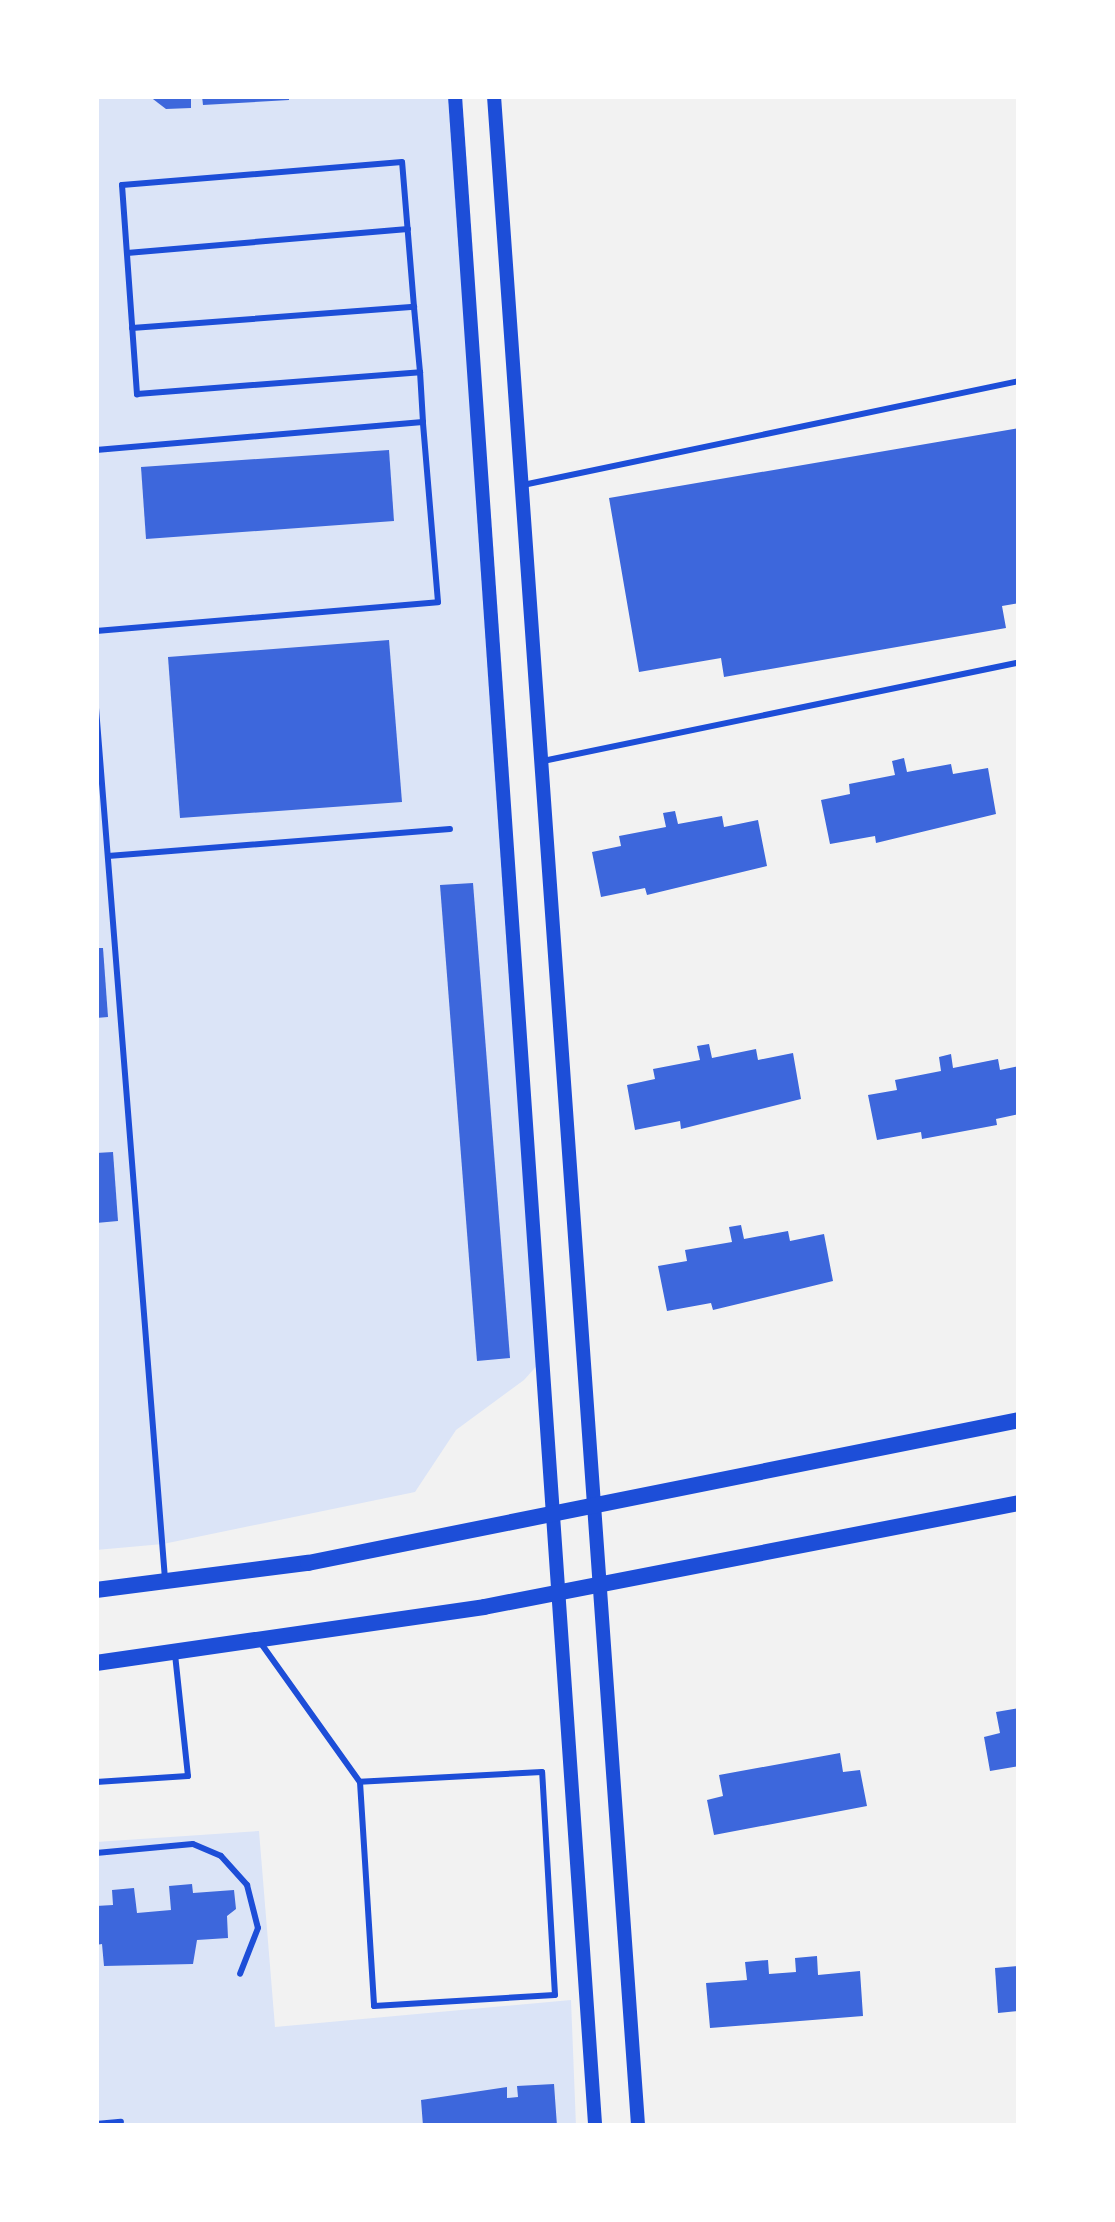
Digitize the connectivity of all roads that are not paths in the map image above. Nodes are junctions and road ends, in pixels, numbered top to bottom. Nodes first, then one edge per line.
1 (455, 96) edge
2 (494, 96) edge
3 (408, 230) junction
4 (127, 253) junction
5 (414, 307) junction
6 (132, 328) junction
7 (420, 372) junction
8 (1019, 381) edge
9 (424, 422) junction
10 (96, 450) edge
11 (523, 485) junction
12 (96, 631) edge
13 (1019, 662) edge
14 (96, 708) edge
15 (543, 761) junction
16 (450, 829) dead end
17 (108, 856) junction
18 (112, 908) junction
19 (96, 909) edge
20 (1019, 1420) edge
21 (596, 1502) junction
22 (1019, 1502) edge
23 (553, 1511) junction
24 (166, 1581) junction
25 (602, 1584) junction
26 (96, 1590) edge
27 (558, 1591) junction
28 (258, 1640) junction
29 (174, 1652) junction
30 (96, 1663) edge
31 (96, 1782) edge
32 (360, 1782) junction
33 (96, 1853) edge
34 (240, 1974) dead end
35 (121, 2122) dead end
36 (96, 2124) edge
37 (595, 2126) edge
38 (638, 2126) edge

1 - 23 street
2 - 11 street
3 - 4 lane
3 - 4 lane
3 - 5 lane
4 - 6 lane
5 - 6 lane
5 - 7 lane
6 - 7 lane
7 - 9 lane
8 - 11 lane
9 - 10 lane
9 - 12 lane
11 - 15 street
13 - 15 lane
14 - 17 lane
15 - 21 street
16 - 17 lane
17 - 18 lane
18 - 19 lane
18 - 24 lane
20 - 21 main road
21 - 23 main road
21 - 25 street
22 - 25 main road
23 - 24 main road
23 - 27 street
24 - 26 main road
25 - 27 main road
25 - 38 street
27 - 28 main road
27 - 37 street
28 - 29 main road
28 - 32 lane
29 - 30 main road
29 - 31 lane
32 - 32 lane
33 - 34 lane
35 - 36 lane

